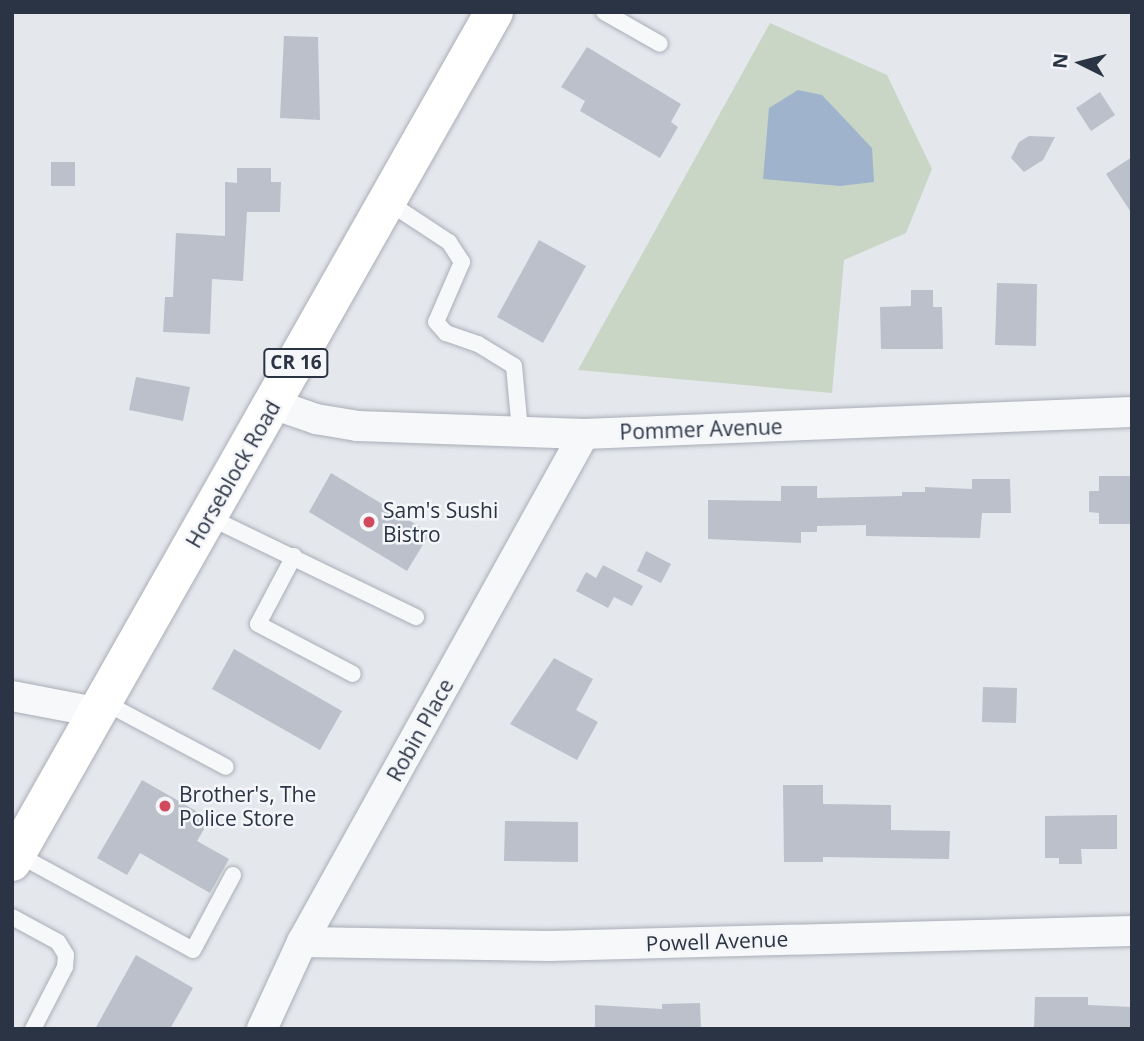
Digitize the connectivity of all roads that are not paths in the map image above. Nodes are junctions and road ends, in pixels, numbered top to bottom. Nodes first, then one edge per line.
1 (494, 12) edge
2 (604, 12) edge
3 (660, 44) dead end
4 (388, 202) junction
5 (273, 404) junction
6 (1132, 412) edge
7 (520, 430) junction
8 (584, 434) junction
9 (209, 517) junction
10 (294, 556) junction
11 (416, 617) dead end
12 (353, 674) dead end
13 (12, 696) edge
14 (99, 707) junction
15 (226, 768) dead end
16 (14, 858) edge
17 (233, 875) dead end
18 (12, 917) edge
19 (1132, 931) edge
20 (303, 942) junction
21 (33, 1029) edge
22 (262, 1029) edge

1 - 4 main road, Horseblock Road / CR 16
2 - 3 lane
4 - 5 main road, Horseblock Road / CR 16
4 - 7 lane
5 - 7 street, Pommer Avenue
5 - 9 main road, Horseblock Road / CR 16
6 - 8 street, Pommer Avenue
7 - 8 street, Pommer Avenue
8 - 20 street, Robin Place
9 - 10 lane
9 - 14 main road, Horseblock Road / CR 16
10 - 11 lane
10 - 12 lane
13 - 14 street
14 - 15 lane
14 - 16 main road, Horseblock Road / CR 16
16 - 17 lane
18 - 21 lane
19 - 20 street, Powell Avenue
20 - 22 street, Robin Place

